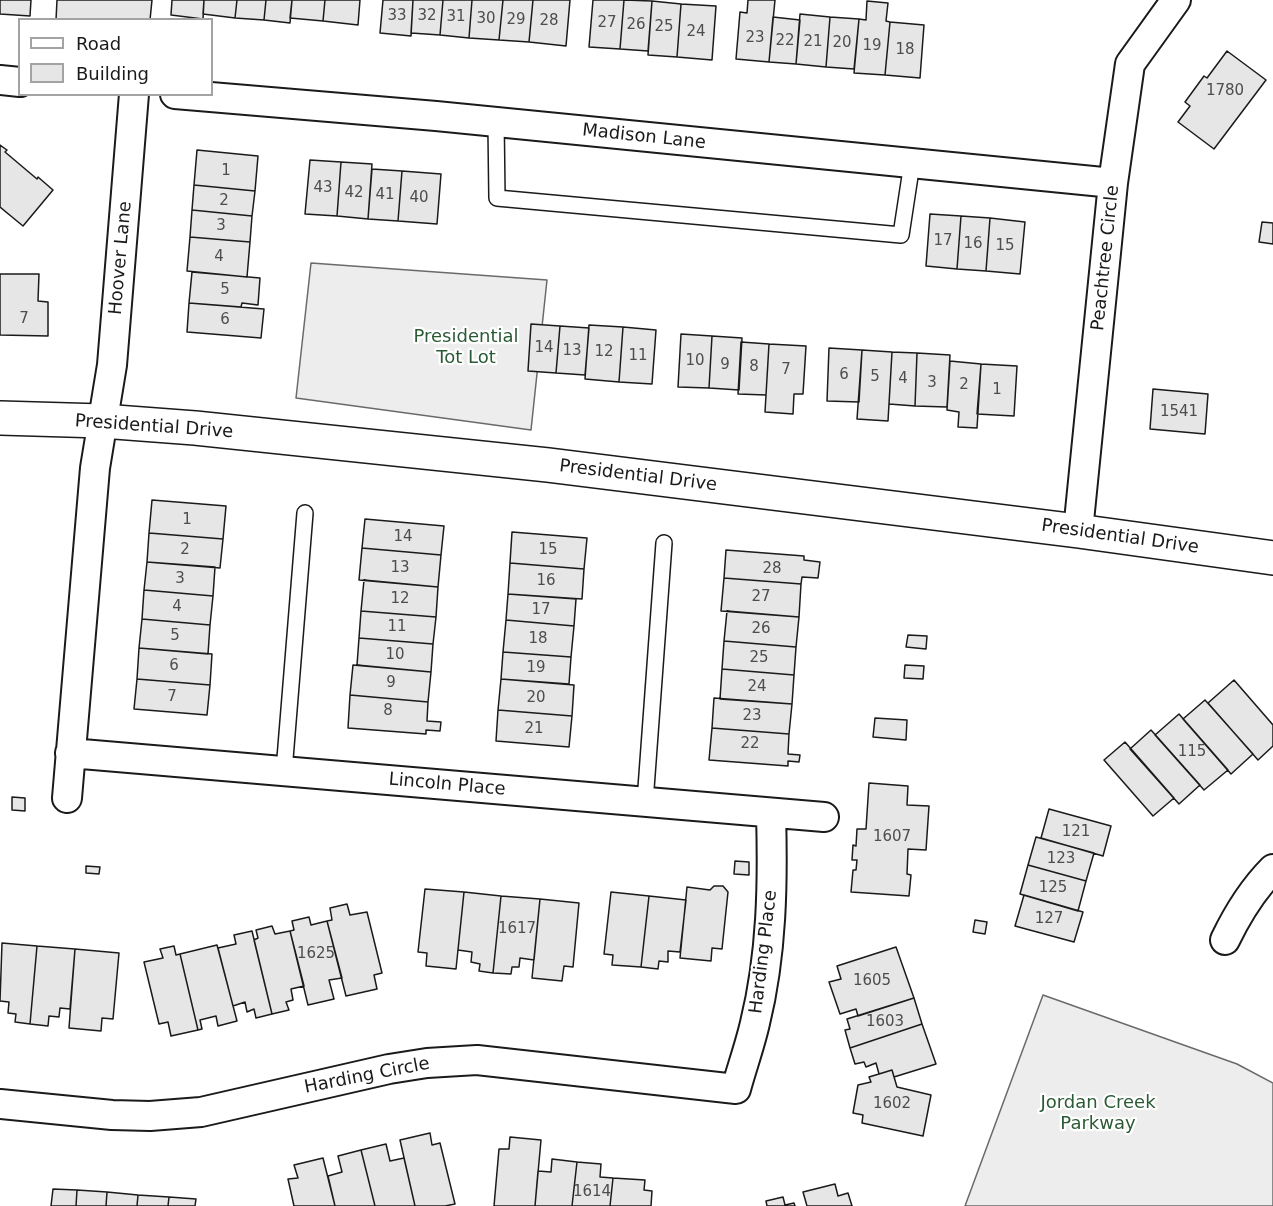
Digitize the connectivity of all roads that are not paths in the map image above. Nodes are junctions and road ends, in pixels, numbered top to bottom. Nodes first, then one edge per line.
1 (1176, 0) edge
2 (0, 80) edge
3 (18, 82) edge
4 (134, 96) edge
5 (198, 96) edge
6 (496, 122) junction
7 (912, 163) junction
8 (1113, 183) junction
9 (0, 418) edge
10 (102, 421) junction
11 (305, 513) dead end
12 (1078, 531) junction
13 (664, 543) dead end
14 (1273, 558) edge
15 (70, 753) junction
16 (284, 771) junction
17 (67, 798) dead end
18 (645, 802) junction
19 (771, 813) junction
20 (824, 817) dead end
21 (1273, 869) edge
22 (1225, 940) dead end
23 (736, 1089) joint
24 (0, 1104) edge

1 - 8 street, Peachtree Circle
2 - 3 street
4 - 10 street, Hoover Lane
5 - 6 street, Madison Lane
6 - 7 street, Madison Lane
6 - 7 lane
7 - 8 street, Madison Lane
8 - 12 street, Peachtree Circle
9 - 10 street, Presidential Drive
10 - 12 street, Presidential Drive
10 - 15 street
11 - 16 lane
12 - 14 street, Presidential Drive
13 - 18 lane
15 - 16 street, Lincoln Place
15 - 17 street
16 - 18 street, Lincoln Place
18 - 19 street, Lincoln Place
19 - 20 street, Lincoln Place
19 - 23 street, Harding Place
21 - 22 street
23 - 24 street, Harding Circle

